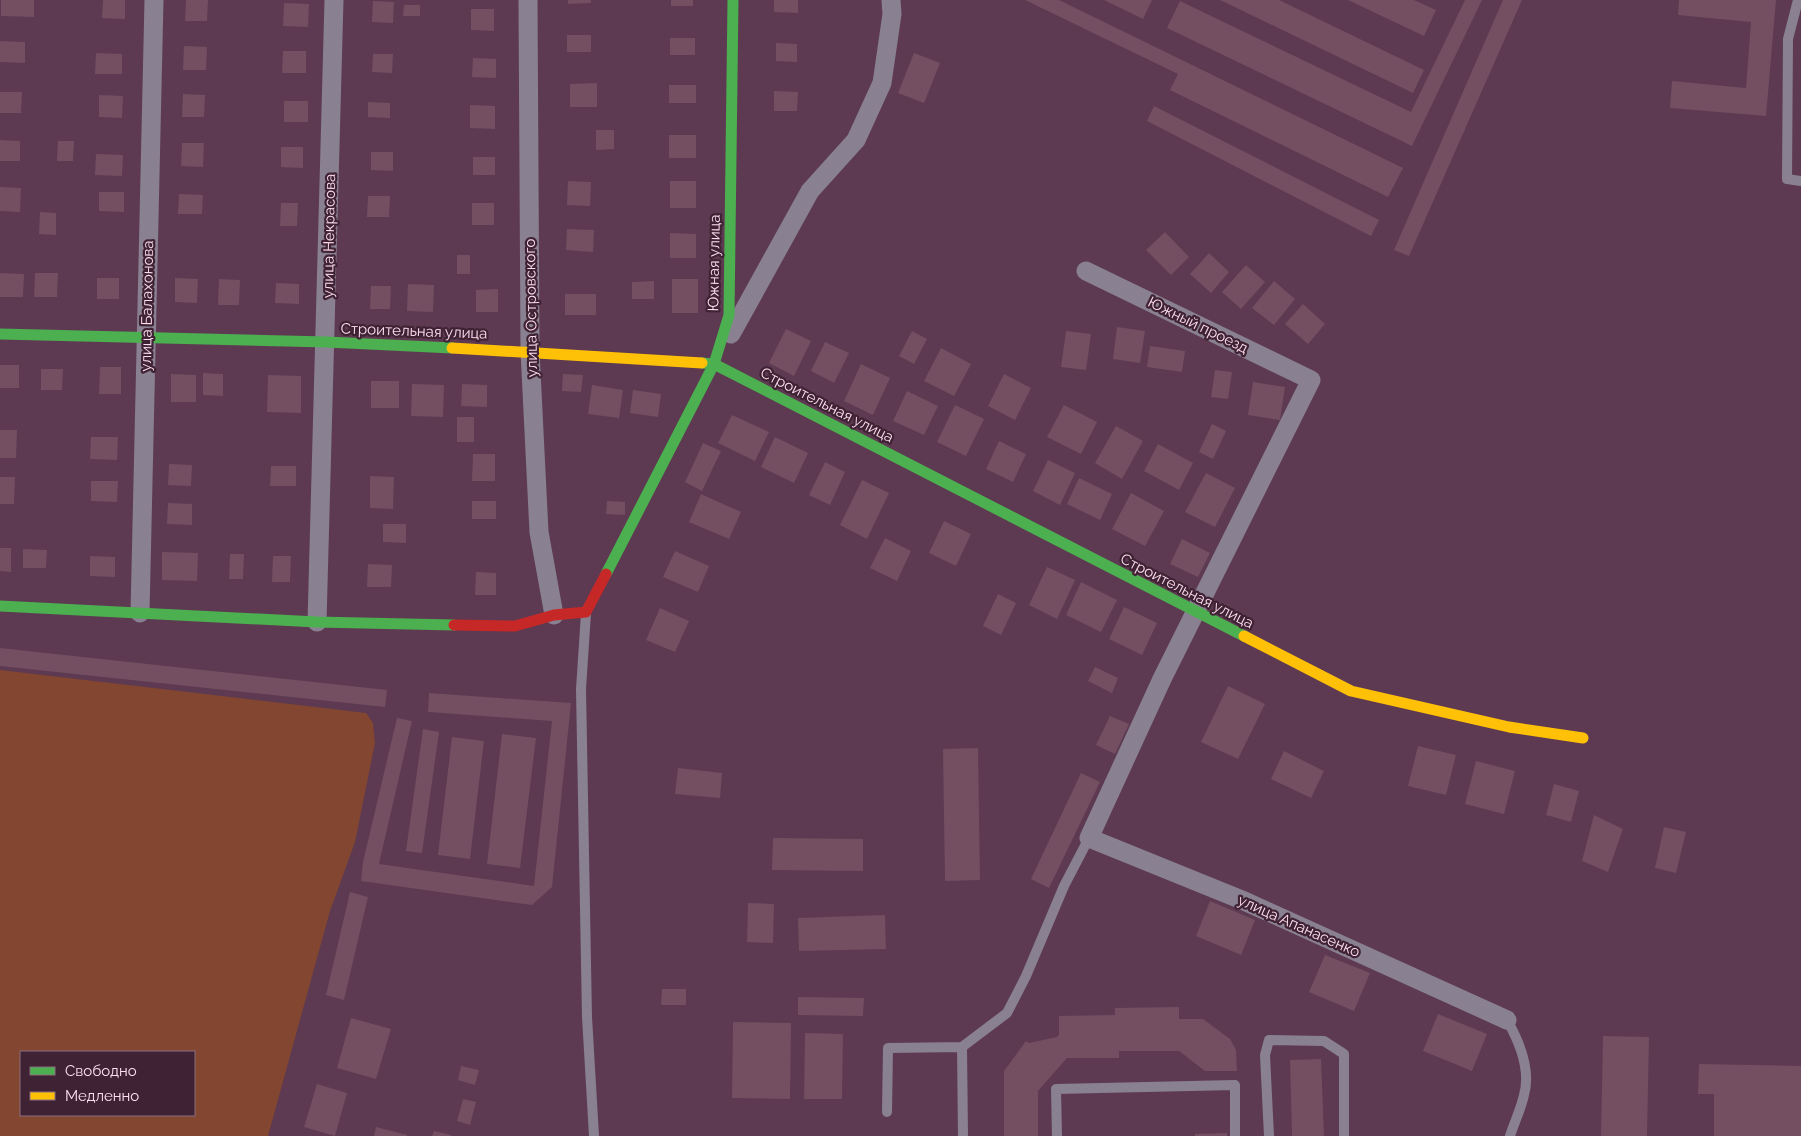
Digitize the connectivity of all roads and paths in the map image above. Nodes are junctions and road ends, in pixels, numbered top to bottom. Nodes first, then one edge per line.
1 (154, 0) edge
2 (334, 0) edge
3 (528, 0) edge
4 (733, 0) edge
5 (891, 0) edge
6 (1798, 0) edge
7 (1801, 181) edge
8 (1086, 270) dead end
9 (0, 334) edge
10 (146, 339) junction
11 (327, 342) junction
12 (530, 351) junction
13 (714, 364) junction
14 (0, 606) edge
15 (586, 612) junction
16 (1195, 612) junction
17 (140, 613) junction
18 (554, 615) junction
19 (317, 622) junction
20 (1583, 738) dead end
21 (1089, 838) junction
22 (1507, 1020) joint
23 (962, 1047) junction
24 (887, 1112) dead end
25 (594, 1136) edge
26 (963, 1136) edge
27 (1057, 1136) edge
28 (1235, 1136) edge
29 (1270, 1136) edge
30 (1344, 1136) edge
31 (1510, 1136) edge

1 - 10 street, улица Балахонова
2 - 11 street, улица Некрасова
3 - 12 street, улица Островского
4 - 13 street, Южная улица
5 - 13 street
6 - 7 lane
8 - 16 street, Южный проезд
9 - 10 street, Строительная улица
10 - 11 street, Строительная улица
10 - 17 street, улица Балахонова
11 - 12 street, Строительная улица
11 - 19 street, улица Некрасова
12 - 13 street, Строительная улица
12 - 18 street, улица Островского
13 - 15 street, Южная улица
13 - 16 street, Строительная улица
14 - 17 street
15 - 18 street
15 - 25 lane
16 - 20 street, Строительная улица
16 - 21 street
17 - 19 street
18 - 19 street
21 - 22 street, улица Апанасенко
21 - 23 lane
22 - 31 lane
23 - 24 lane
23 - 26 lane
27 - 28 lane
29 - 30 lane

